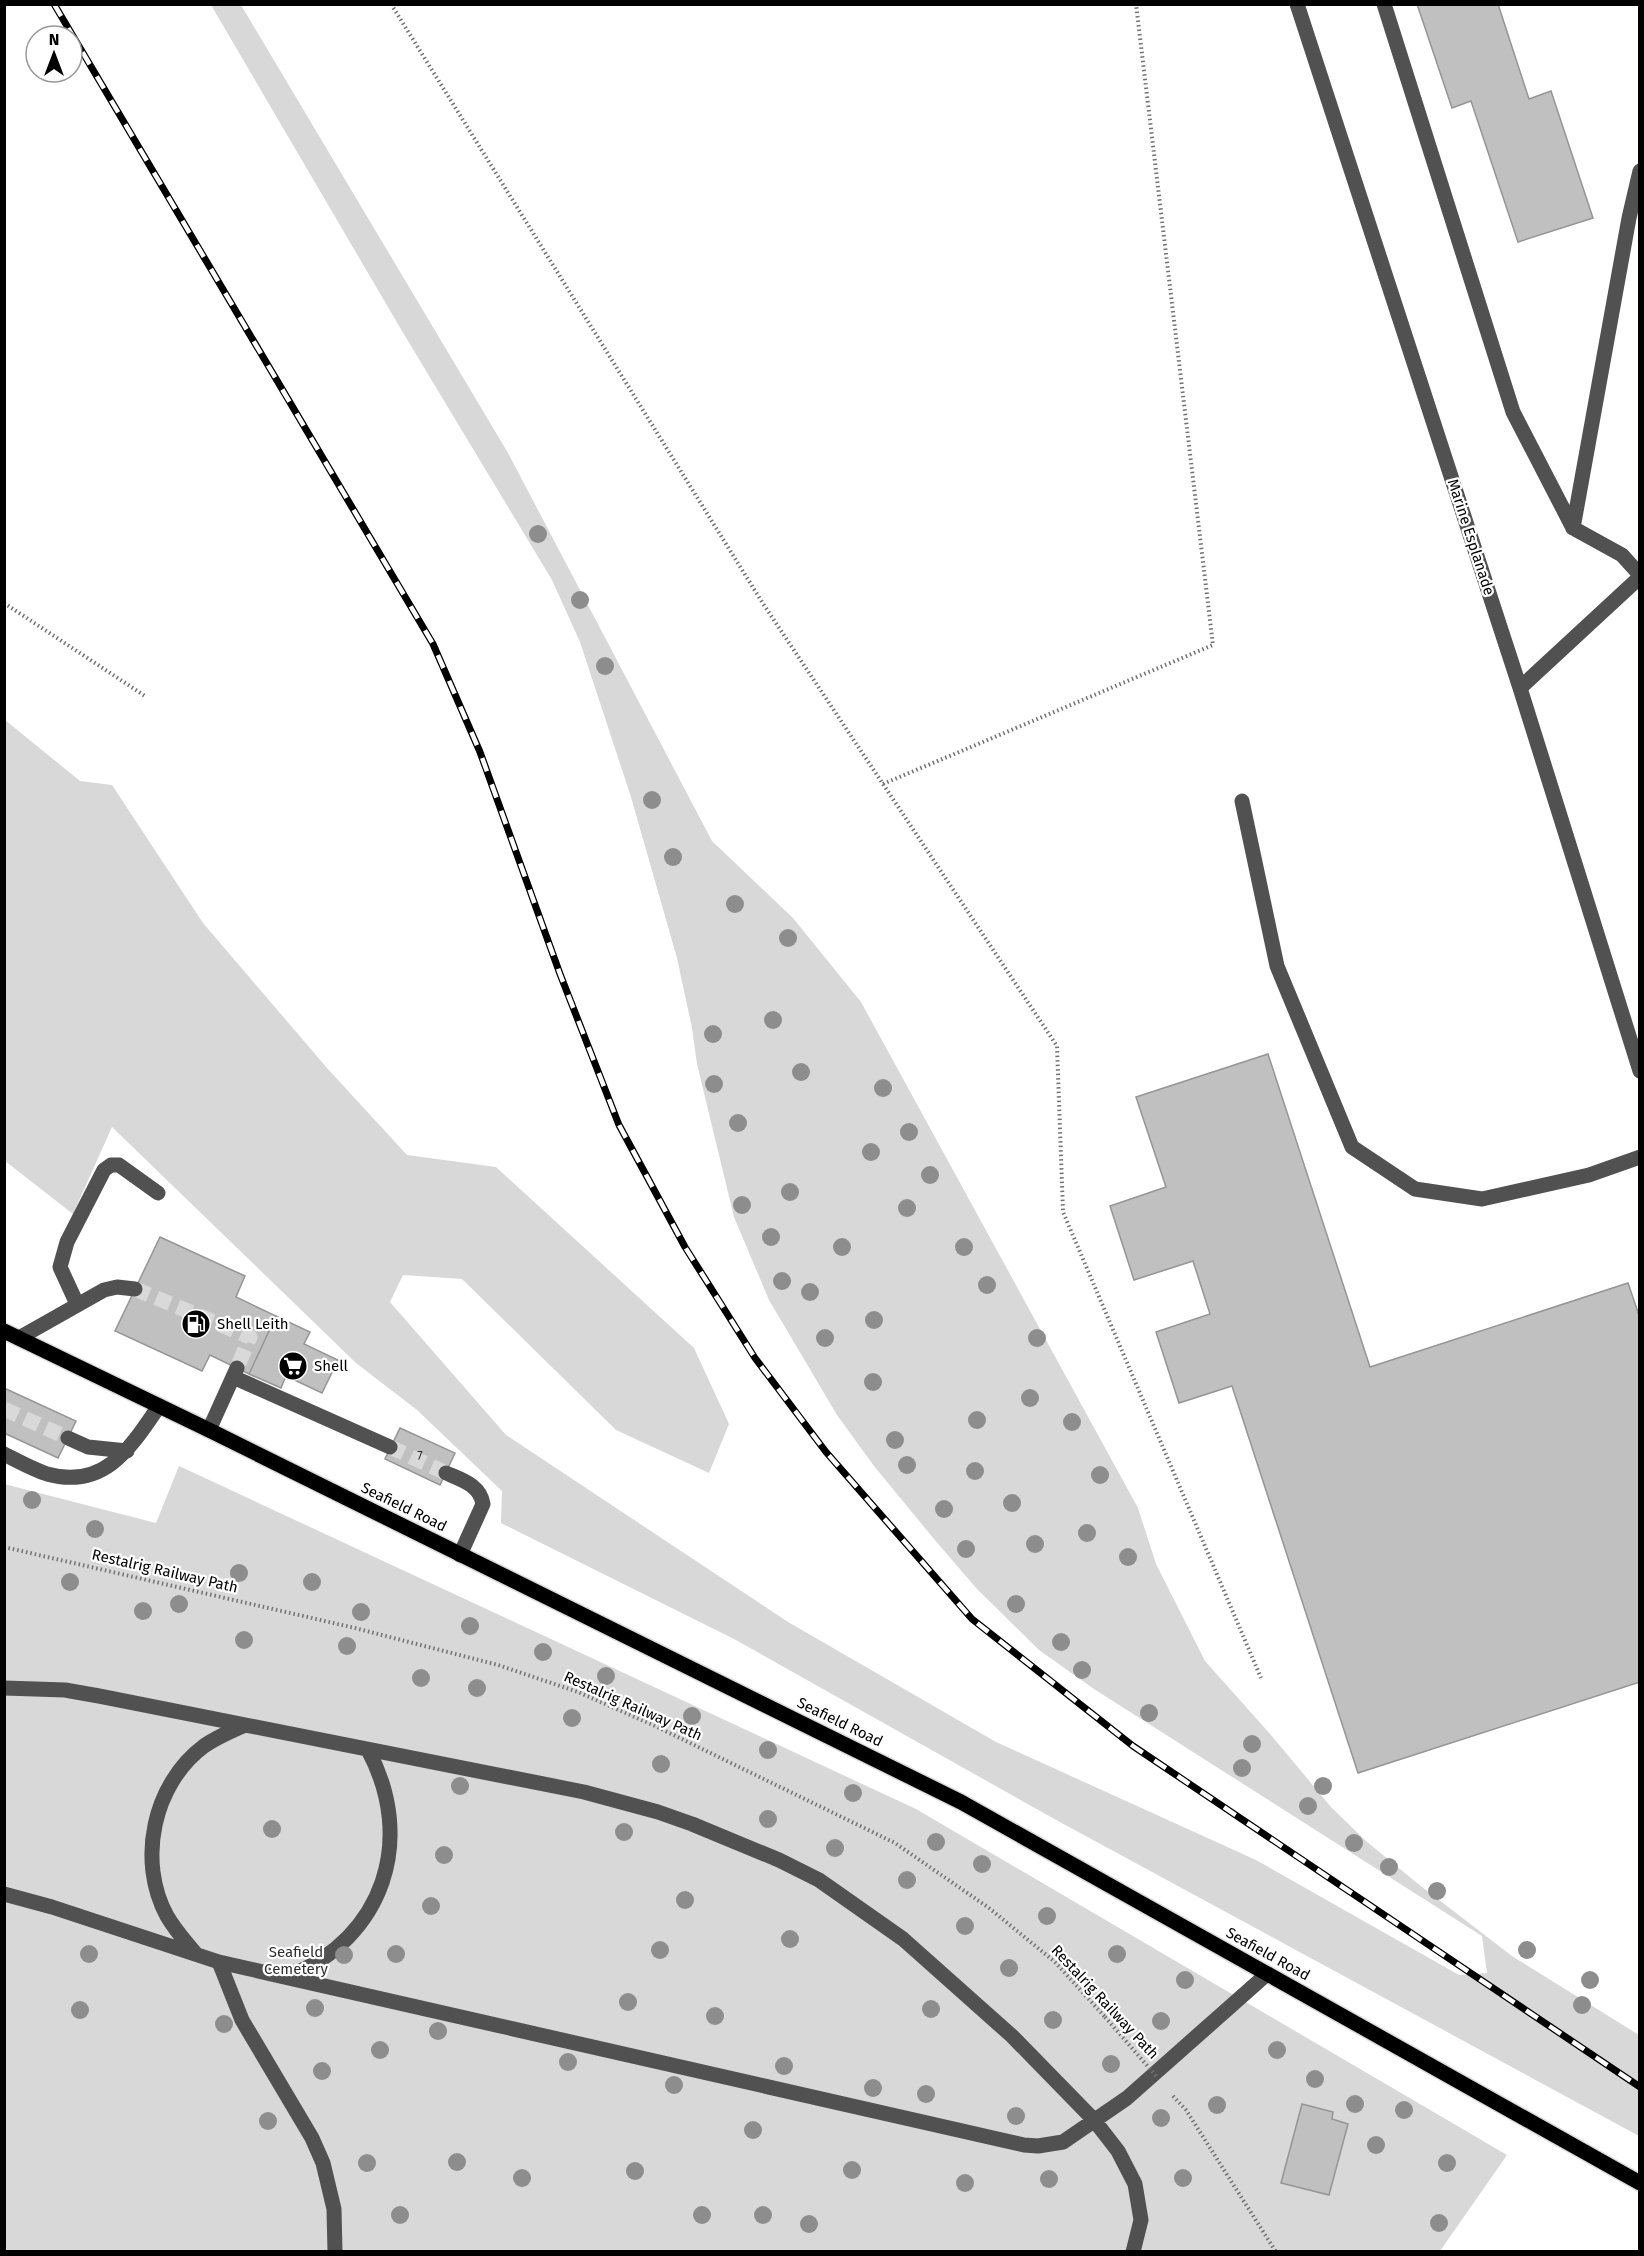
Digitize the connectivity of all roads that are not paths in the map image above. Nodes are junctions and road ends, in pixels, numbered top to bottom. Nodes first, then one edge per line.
1 (1297, 4) edge
2 (1384, 4) edge
3 (1640, 171) edge
4 (1573, 528) junction
5 (1640, 576) edge
6 (1520, 688) junction
7 (1242, 801) dead end
8 (1640, 1071) edge
9 (1640, 1157) edge
10 (158, 1193) dead end
11 (135, 1289) tunnel mouth
12 (77, 1304) junction
13 (4, 1332) edge
14 (19, 1338) junction
15 (159, 1406) junction
16 (210, 1430) junction
17 (68, 1437) tunnel mouth
18 (390, 1448) tunnel mouth
19 (127, 1451) junction
20 (4, 1454) edge
21 (446, 1473) tunnel mouth
22 (460, 1555) junction
23 (4, 1688) edge
24 (245, 1725) junction
25 (368, 1750) junction
26 (4, 1894) edge
27 (195, 1953) junction
28 (219, 1962) junction
29 (1267, 1974) junction
30 (289, 1977) junction
31 (1094, 2120) junction
32 (1640, 2183) edge
33 (335, 2252) edge
34 (1133, 2252) edge

1 - 6 street, Marine Esplanade
2 - 4 street
3 - 4 street
4 - 5 street
5 - 6 street
6 - 8 street, Marine Esplanade
7 - 9 street
10 - 12 street
11 - 12 street
12 - 14 street
13 - 14 main road, Seafield Road
14 - 15 main road, Seafield Road
15 - 16 main road, Seafield Road
15 - 19 street
16 - 18 street
16 - 22 main road, Seafield Road
17 - 19 street
19 - 20 street
21 - 22 street
22 - 29 main road, Seafield Road
23 - 24 street
24 - 25 street
24 - 27 street
25 - 30 street
25 - 31 street
26 - 27 street
27 - 28 street
28 - 30 street
28 - 33 street
29 - 31 street
29 - 32 main road, Seafield Road
30 - 31 street
31 - 34 street

